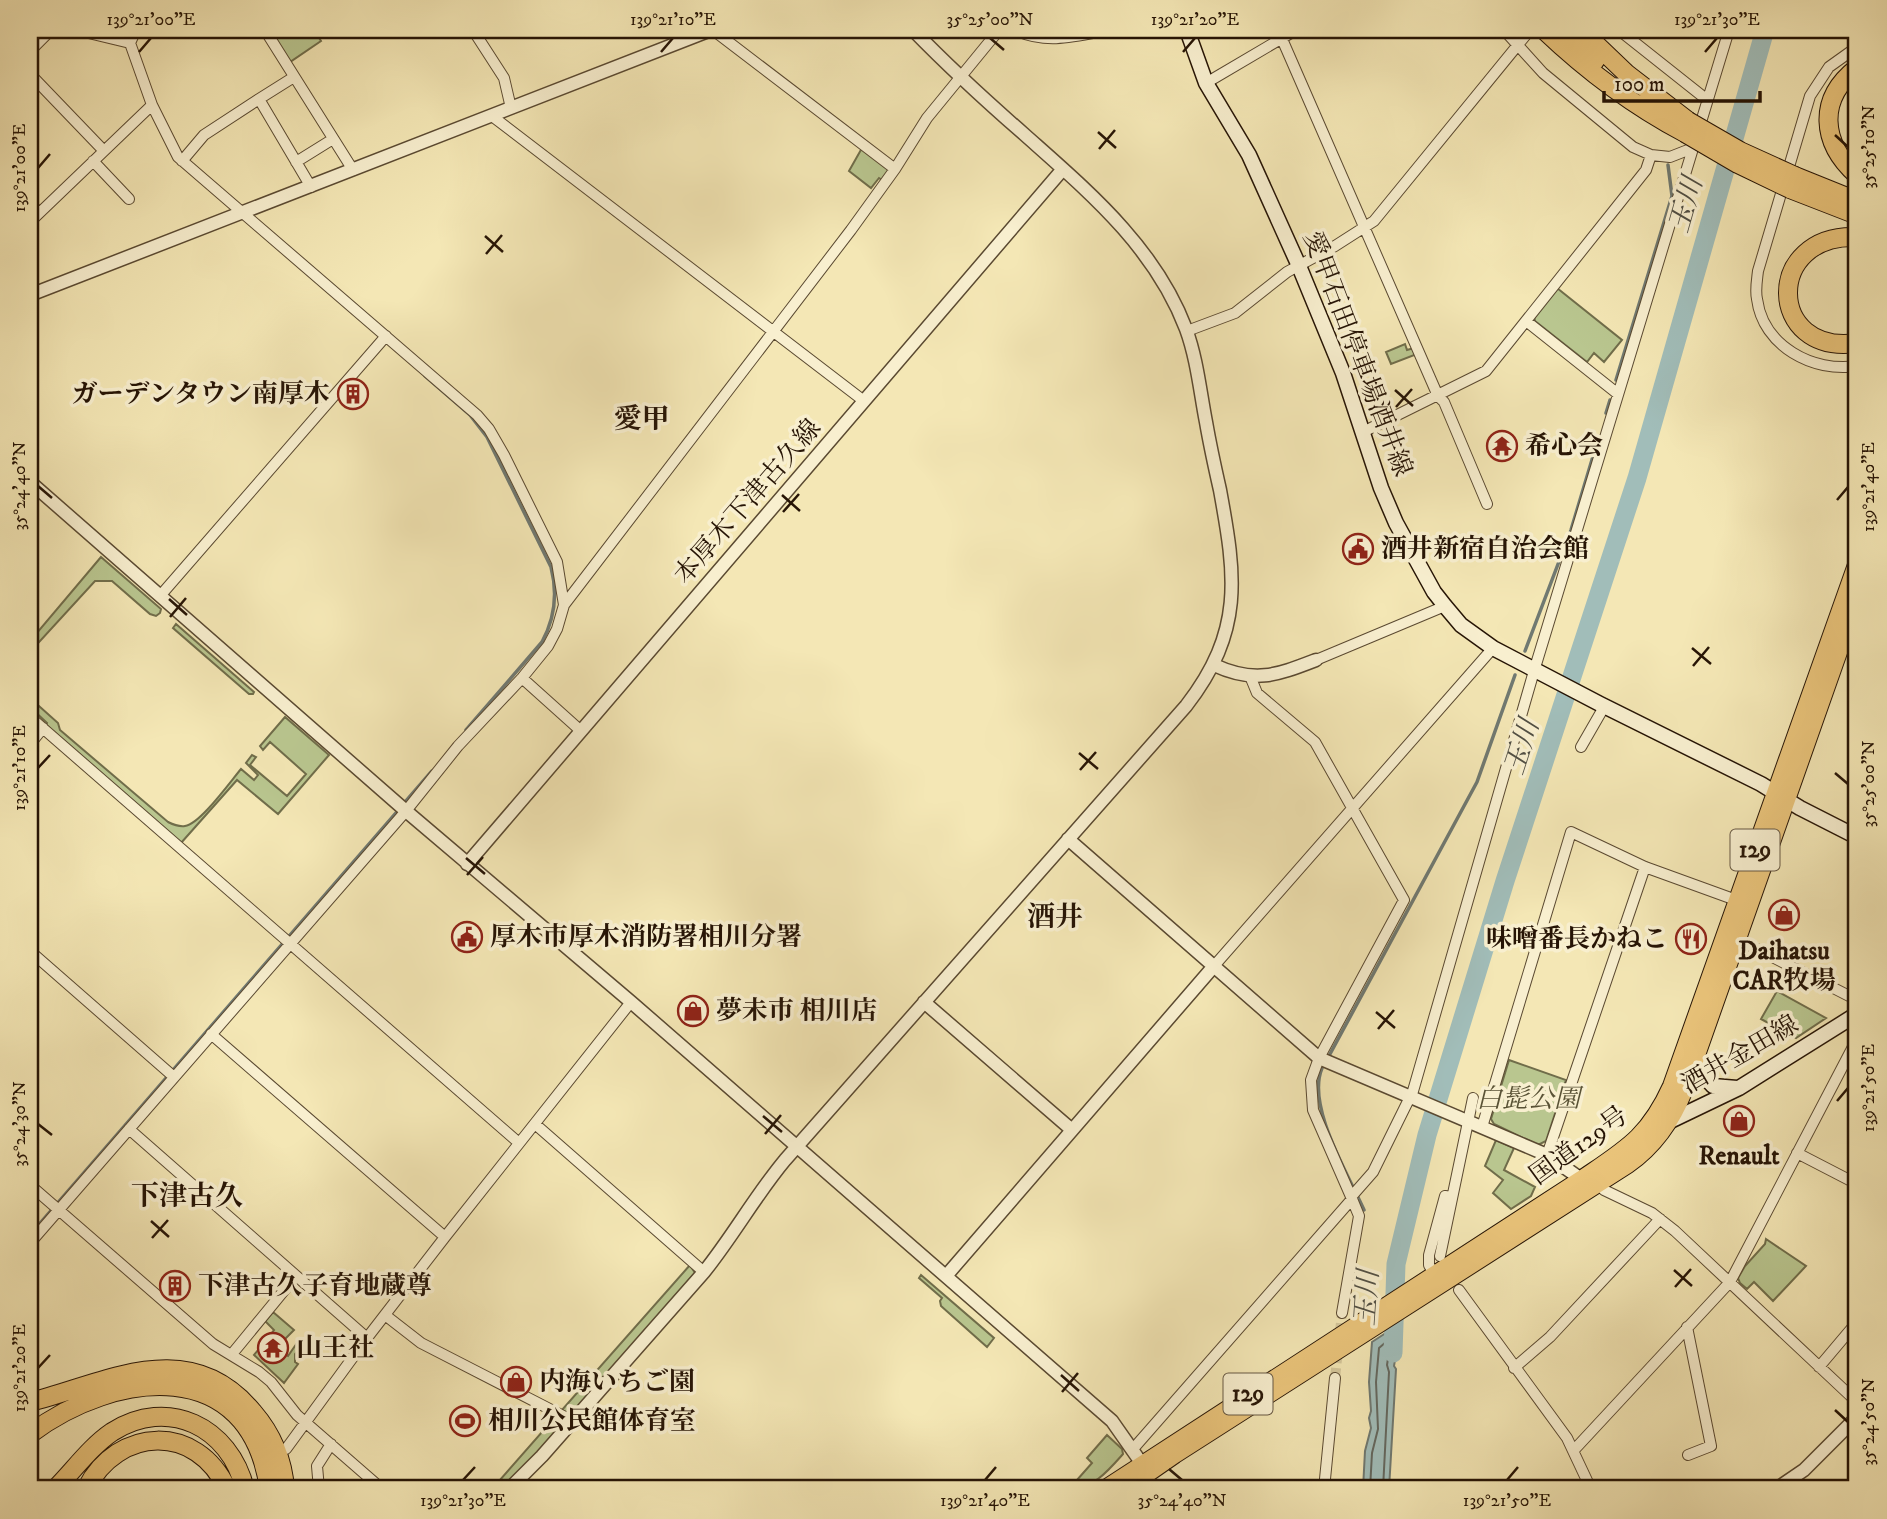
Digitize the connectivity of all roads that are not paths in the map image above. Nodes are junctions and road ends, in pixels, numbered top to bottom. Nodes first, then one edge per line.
1 (51, 30) edge
2 (76, 30) edge
3 (136, 30) edge
4 (266, 30) edge
5 (474, 30) edge
6 (712, 30) edge
7 (913, 30) edge
8 (999, 30) edge
9 (1015, 30) edge
10 (1109, 30) edge
11 (1187, 30) edge
12 (1296, 30) edge
13 (1504, 30) edge
14 (1530, 30) edge
15 (1544, 30) edge
16 (1564, 30) edge
17 (1581, 30) edge
18 (1619, 30) edge
19 (1729, 30) edge
20 (1282, 39) junction
21 (130, 43) junction
22 (1517, 45) junction
23 (1857, 47) edge
24 (30, 49) edge
25 (1857, 68) edge
26 (30, 74) edge
27 (294, 77) junction
28 (959, 77) junction
29 (1206, 83) junction
30 (259, 99) junction
31 (1706, 99) junction
32 (152, 105) junction
33 (511, 108) junction
34 (492, 116) junction
35 (1689, 134) junction
36 (333, 139) junction
37 (104, 151) junction
38 (1651, 155) junction
39 (93, 161) junction
40 (183, 161) junction
41 (296, 162) junction
42 (895, 169) junction
43 (1063, 169) junction
44 (353, 170) junction
45 (1857, 175) edge
46 (1793, 183) junction
47 (311, 187) junction
48 (129, 199) dead end
49 (1857, 201) edge
50 (30, 203) edge
51 (39, 213) junction
52 (243, 213) junction
53 (1857, 215) edge
54 (30, 222) edge
55 (1365, 228) junction
56 (1857, 237) edge
57 (1300, 266) junction
58 (30, 295) edge
59 (1526, 321) junction
60 (774, 330) junction
61 (1187, 331) junction
62 (383, 339) junction
63 (1857, 343) edge
64 (1857, 366) edge
65 (1618, 394) junction
66 (1438, 396) junction
67 (864, 401) junction
68 (1363, 432) junction
69 (30, 482) edge
70 (1487, 504) dead end
71 (1857, 562) edge
72 (160, 596) junction
73 (1857, 601) edge
74 (564, 605) junction
75 (1445, 606) junction
76 (1493, 648) junction
77 (1316, 660) joint
78 (1214, 665) junction
79 (1540, 674) junction
80 (1251, 676) junction
81 (522, 678) junction
82 (1602, 705) junction
83 (30, 717) edge
84 (43, 728) junction
85 (581, 731) junction
86 (30, 744) edge
87 (1581, 747) dead end
88 (1782, 796) junction
89 (1353, 809) junction
90 (406, 811) junction
91 (1857, 837) edge
92 (1068, 839) junction
93 (467, 864) junction
94 (1645, 867) junction
95 (1736, 900) junction
96 (1737, 939) junction
97 (287, 941) junction
98 (30, 951) edge
99 (1214, 966) junction
100 (1857, 1000) edge
101 (631, 1002) junction
102 (924, 1002) junction
103 (1857, 1014) edge
104 (211, 1034) junction
105 (1856, 1046) edge
106 (1319, 1058) junction
107 (1696, 1058) junction
108 (171, 1075) junction
109 (1739, 1088) junction
110 (1413, 1098) junction
111 (1473, 1098) dead end
112 (1464, 1120) junction
113 (1669, 1122) junction
114 (535, 1124) junction
115 (1482, 1127) junction
116 (129, 1129) junction
117 (1072, 1130) junction
118 (1643, 1133) junction
119 (519, 1143) junction
120 (797, 1147) junction
121 (1797, 1153) junction
122 (1547, 1155) junction
123 (1581, 1178) junction
124 (1599, 1184) junction
125 (1857, 1184) edge
126 (30, 1185) edge
127 (1354, 1195) junction
128 (1452, 1197) junction
129 (55, 1207) junction
130 (1660, 1219) junction
131 (445, 1237) junction
132 (30, 1243) edge
133 (1440, 1256) dead end
134 (704, 1272) junction
135 (296, 1276) junction
136 (946, 1276) junction
137 (1428, 1278) junction
138 (1730, 1282) junction
139 (1459, 1290) dead end
140 (1342, 1313) tunnel mouth
141 (384, 1315) junction
142 (1857, 1322) edge
143 (1687, 1327) junction
144 (367, 1338) junction
145 (232, 1354) junction
146 (1819, 1367) junction
147 (1514, 1368) junction
148 (1335, 1378) tunnel mouth
149 (30, 1402) edge
150 (1857, 1402) edge
151 (1857, 1417) edge
152 (573, 1421) junction
153 (306, 1423) junction
154 (30, 1434) edge
155 (331, 1444) junction
156 (286, 1449) dead end
157 (1574, 1450) junction
158 (1688, 1455) dead end
159 (1141, 1462) junction
160 (55, 1489) edge
161 (86, 1489) edge
162 (227, 1489) edge
163 (245, 1489) edge
164 (269, 1489) edge
165 (285, 1489) edge
166 (319, 1489) edge
167 (382, 1489) edge
168 (509, 1489) edge
169 (1104, 1489) edge
170 (1126, 1489) edge
171 (1324, 1489) edge
172 (1591, 1489) edge
173 (1776, 1489) edge

1 - 24 street
2 - 21 street
3 - 21 street
4 - 27 street
5 - 33 street
6 - 33 street
6 - 42 street
7 - 28 street
8 - 28 street
9 - 10 street
11 - 29 main road, 愛甲石田停車場酒井線
12 - 20 street
13 - 22 street
14 - 22 street
15 - 35 highway
16 - 35 highway
17 - 35 highway
18 - 31 street
19 - 31 street
20 - 29 street
20 - 55 street
21 - 32 street
22 - 38 street
22 - 55 street
23 - 64 street
25 - 45 highway
26 - 37 street
27 - 30 street
27 - 36 street
28 - 42 street
28 - 43 street
29 - 57 main road, 愛甲石田停車場酒井線
30 - 40 street
30 - 41 street
31 - 35 street
32 - 37 street
32 - 40 street
33 - 34 street
34 - 44 street
34 - 60 street
35 - 38 street
35 - 46 highway, bridge
35 - 65 street
36 - 41 street
36 - 44 street
37 - 39 street
38 - 59 street
39 - 48 street
39 - 51 street
40 - 52 street
41 - 47 street
42 - 60 street
43 - 61 street
43 - 67 street, 本厚木下津古久線
44 - 47 street
46 - 49 highway
46 - 53 highway
47 - 52 street
50 - 51 street
51 - 54 street
52 - 58 street
52 - 62 street
55 - 57 street
55 - 66 street
56 - 63 highway
57 - 61 street
57 - 68 main road, 愛甲石田停車場酒井線
59 - 65 street
59 - 66 street
60 - 67 street
60 - 74 street
61 - 78 street
62 - 72 street
62 - 74 street
65 - 79 street
66 - 68 street
66 - 70 street
67 - 85 street, 本厚木下津古久線
68 - 75 main road, 愛甲石田停車場酒井線
69 - 72 street
71 - 88 highway, 国道129号 / 129
72 - 90 street
73 - 88 highway, 国道129号 / 129
74 - 81 street
75 - 76 main road, 愛甲石田停車場酒井線
75 - 77 street
76 - 79 main road, 愛甲石田停車場酒井線
76 - 89 street
77 - 80 street
78 - 80 street
78 - 92 street
79 - 82 main road, 愛甲石田停車場酒井線
79 - 110 street
80 - 89 street
81 - 85 street
81 - 90 street
82 - 87 street
82 - 88 main road, 愛甲石田停車場酒井線
83 - 84 street
84 - 86 street
84 - 97 street
85 - 93 street, 本厚木下津古久線
88 - 91 main road, 愛甲石田停車場酒井線
88 - 95 highway, 国道129号 / 129
88 - 96 highway, 国道129号 / 129
89 - 99 street
89 - 106 street
90 - 93 street
90 - 97 street
92 - 99 street
92 - 102 street
93 - 101 street
94 - 95 street
94 - 115 street
94 - 122 street
95 - 118 highway, 国道129号 / 129
96 - 100 street
96 - 107 highway, 国道129号 / 129
97 - 104 street
97 - 119 street
98 - 108 street
99 - 106 street
99 - 117 street
101 - 114 street
101 - 120 street
102 - 117 street
102 - 120 street
103 - 109 main road, 酒井金田線
104 - 108 street
104 - 131 street
105 - 121 street
106 - 110 street
106 - 127 street
107 - 109 main road
107 - 113 highway, 国道129号 / 129
108 - 116 street
109 - 113 main road, 酒井金田線
110 - 112 street
110 - 127 street
111 - 112 street
112 - 115 street
112 - 128 street
113 - 118 main road, 酒井金田線
113 - 124 highway, 国道129号 / 129
114 - 119 street
114 - 134 street
115 - 122 street
116 - 129 street
116 - 135 street
117 - 136 street
118 - 123 highway, 国道129号 / 129
119 - 131 street
120 - 134 street
120 - 136 street
121 - 125 street
121 - 138 street
122 - 123 street
123 - 137 highway, 国道129号 / 129
124 - 130 street
124 - 159 highway, 国道129号 / 129
126 - 129 street
127 - 140 street
127 - 159 street
128 - 133 street
128 - 137 street
129 - 132 street
129 - 145 street
130 - 138 street
130 - 147 street
131 - 141 street
134 - 152 street
135 - 144 street
135 - 145 street
136 - 159 street
137 - 159 highway, 国道129号 / 129
138 - 143 street
138 - 146 street
139 - 147 street
141 - 144 street
141 - 152 street
142 - 146 street
143 - 157 street
143 - 158 street
144 - 153 street
145 - 153 street
146 - 150 street
147 - 157 street
148 - 171 street
149 - 165 highway
151 - 173 street
152 - 168 street
153 - 155 street
153 - 156 street
154 - 164 highway
155 - 166 street
155 - 167 street
157 - 172 street
159 - 169 highway, 国道129号 / 129
159 - 170 highway, 国道129号 / 129
160 - 163 highway
161 - 162 highway

